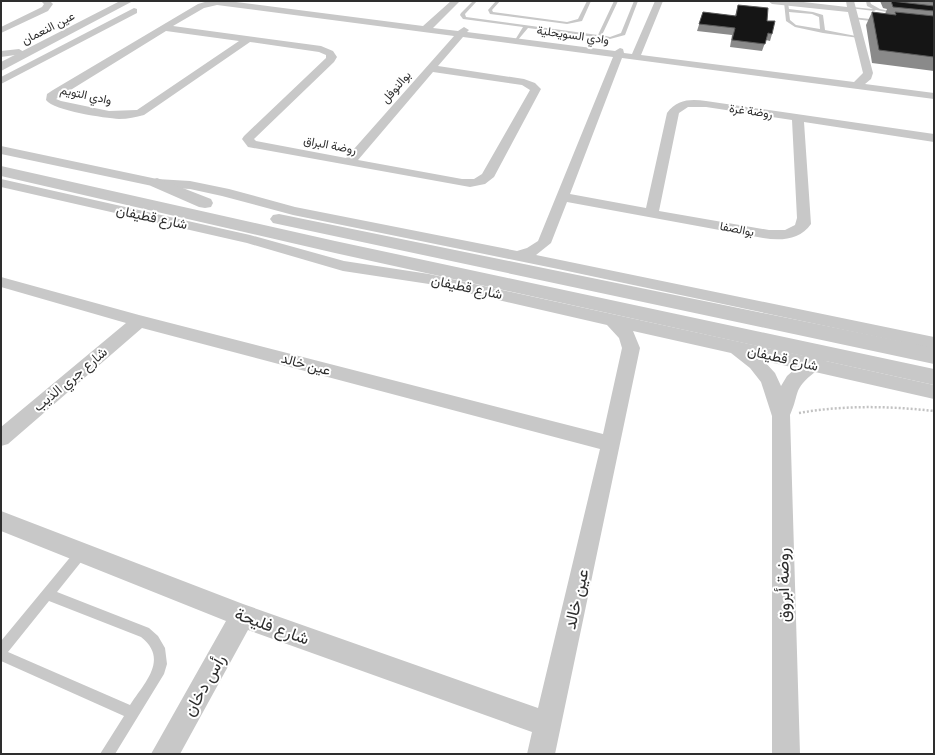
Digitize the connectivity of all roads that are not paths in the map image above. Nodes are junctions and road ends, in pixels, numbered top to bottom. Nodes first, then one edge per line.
1 (46, 1) edge
2 (120, 1) edge
3 (128, 1) edge
4 (240, 1) edge
5 (456, 1) edge
6 (475, 1) edge
7 (498, 1) edge
8 (589, 1) edge
9 (616, 1) edge
10 (636, 1) edge
11 (659, 1) edge
12 (664, 1) edge
13 (772, 1) edge
14 (868, 1) edge
15 (208, 3) edge
16 (793, 4) edge
17 (870, 7) junction
18 (852, 8) edge
19 (879, 10) junction
20 (134, 11) dead end
21 (903, 14) edge
22 (503, 15) junction
23 (796, 16) dead end
24 (883, 21) edge
25 (798, 22) dead end
26 (496, 23) junction
27 (428, 27) junction
28 (526, 27) junction
29 (165, 28) junction
30 (799, 28) junction
31 (1, 30) edge
32 (462, 32) junction
33 (823, 32) junction
34 (599, 37) junction
35 (859, 37) junction
36 (248, 39) junction
37 (518, 39) junction
38 (619, 52) junction
39 (641, 55) junction
40 (1, 60) edge
41 (430, 68) junction
42 (1, 80) edge
43 (860, 84) junction
44 (934, 92) edge
45 (934, 96) edge
46 (798, 118) junction
47 (932, 138) edge
48 (1, 150) edge
49 (934, 150) edge
50 (1, 160) edge
51 (349, 162) junction
52 (1, 171) edge
53 (157, 182) junction
54 (1, 183) edge
55 (27, 189) junction
56 (1, 193) edge
57 (563, 197) junction
58 (205, 203) junction
59 (652, 213) junction
60 (544, 243) junction
61 (335, 247) junction
62 (517, 256) junction
63 (558, 264) junction
64 (405, 274) junction
65 (1, 282) edge
66 (611, 319) junction
67 (139, 321) junction
68 (656, 329) junction
69 (934, 343) edge
70 (729, 346) junction
71 (631, 348) junction
72 (828, 352) junction
73 (934, 356) edge
74 (812, 364) junction
75 (934, 377) edge
76 (934, 392) edge
77 (781, 416) junction
78 (1, 438) edge
79 (611, 444) junction
80 (1, 521) edge
81 (81, 553) junction
82 (47, 594) junction
83 (243, 616) junction
84 (1, 651) edge
85 (1, 655) edge
86 (133, 713) junction
87 (547, 724) junction
88 (107, 754) edge
89 (165, 754) edge
90 (541, 754) edge
91 (786, 754) edge

1 - 31 street
2 - 40 street, عين النعمان
3 - 40 street, عين النعمان
4 - 27 street, وادي السويحلية
5 - 27 street
6 - 26 lane
7 - 22 lane
8 - 22 lane
9 - 34 lane
10 - 34 lane
11 - 39 street
12 - 39 street
13 - 16 street
14 - 17 lane
15 - 27 street, وادي السويحلية
15 - 29 street, وادي التويم
16 - 18 street
16 - 23 lane
16 - 30 lane
16 - 33 lane
17 - 18 lane
17 - 19 lane
18 - 19 lane
18 - 24 lane
18 - 35 street
19 - 21 lane
20 - 42 street
22 - 26 lane
25 - 30 lane
26 - 28 lane
27 - 32 street, وادي السويحلية
28 - 34 lane
28 - 37 lane
29 - 36 street, روضة البراق
29 - 36 street, وادي التويم
30 - 33 lane
32 - 37 street, وادي السويحلية
32 - 41 street, بوالنوفل
33 - 35 lane
35 - 43 street
36 - 51 street, روضة البراق
37 - 38 street, وادي السويحلية
38 - 39 street, وادي السويحلية
38 - 57 street
39 - 43 street, وادي السويحلية
41 - 51 street, بوالنوفل
41 - 51 street, روضة البراق
43 - 44 street, وادي السويحلية
43 - 45 street, وادي السويحلية
46 - 47 street, روضة غرة
46 - 59 street, روضة غرة
46 - 59 street, بوالصفا
47 - 49 street
48 - 53 street
50 - 58 street, شارع قطيفان
52 - 61 street, شارع قطيفان
53 - 58 street
53 - 62 street
54 - 55 street, شارع قطيفان
55 - 56 street
55 - 64 street, شارع قطيفان
57 - 59 street, بوالصفا
57 - 60 street
58 - 73 street, شارع قطيفان
60 - 62 street
60 - 63 street
61 - 64 street
61 - 72 street, شارع قطيفان
62 - 63 street
63 - 69 street
64 - 66 street, شارع قطيفان
65 - 67 street, عين خالد
66 - 68 street, شارع قطيفان
66 - 71 street
67 - 78 street, شارع جري الذيب
67 - 79 street, عين خالد
68 - 70 street, شارع قطيفان
68 - 71 street
70 - 74 street, شارع قطيفان
70 - 77 street, روضة أبروق
71 - 79 street, عين خالد
72 - 74 street, روضة أبروق
72 - 75 street, شارع قطيفان
74 - 76 street, شارع قطيفان
74 - 77 street, روضة أبروق
77 - 91 street, روضة أبروق
79 - 87 street, عين خالد
80 - 81 street, شارع فليحة
81 - 82 lane
81 - 83 street, شارع فليحة
82 - 84 lane
82 - 86 lane
83 - 87 street, شارع فليحة
83 - 89 street, رأس دخان
85 - 86 lane
86 - 88 lane
87 - 90 street, عين خالد

